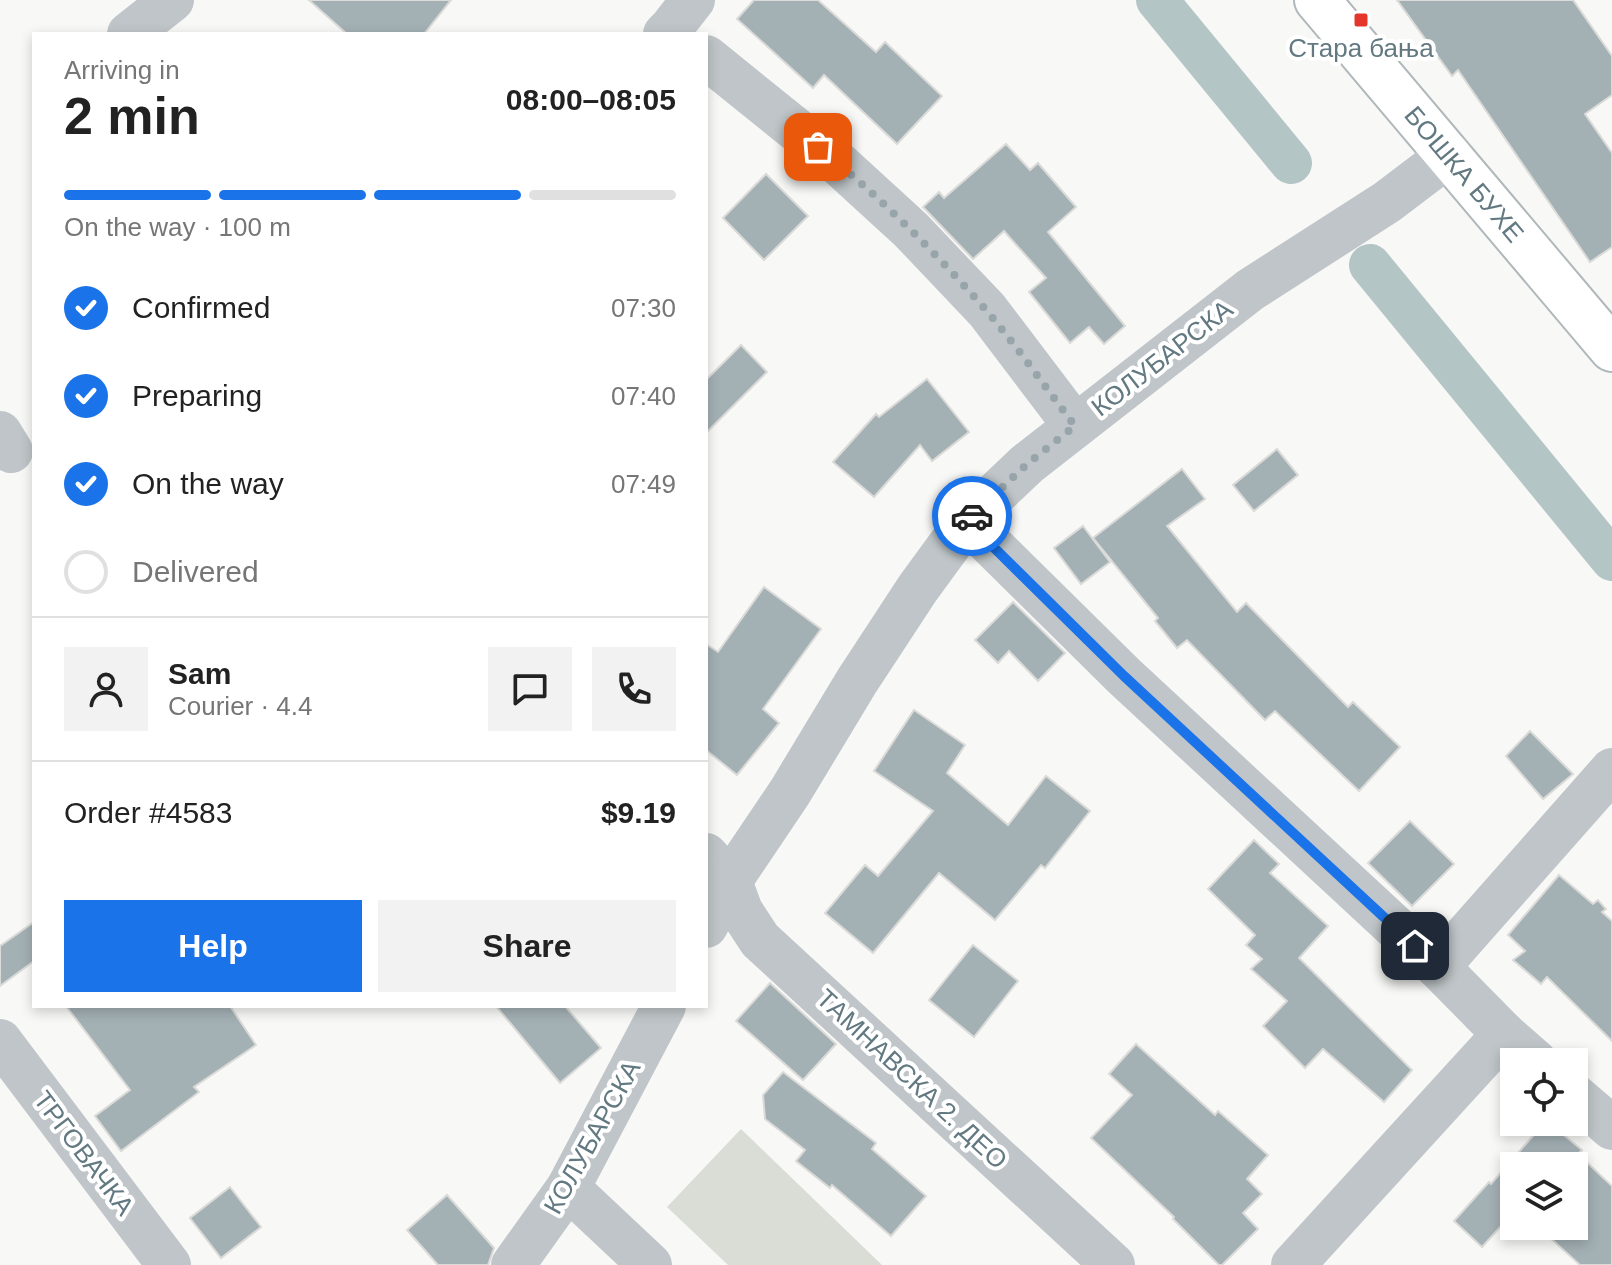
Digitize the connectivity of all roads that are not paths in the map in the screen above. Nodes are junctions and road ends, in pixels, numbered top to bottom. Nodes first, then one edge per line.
1 (172, 0) edge
2 (1317, 0) edge
3 (132, 32) edge
4 (708, 59) edge
5 (1449, 155) junction
6 (1612, 349) edge
7 (1075, 426) junction
8 (967, 521) junction
9 (1612, 770) edge
10 (718, 868) edge
11 (708, 916) edge
12 (1438, 967) junction
13 (663, 1008) edge
14 (1504, 1034) junction
15 (0, 1041) edge
16 (1520, 1048) edge
17 (1588, 1107) edge
18 (1612, 1128) edge
19 (568, 1188) junction
20 (169, 1265) edge
21 (513, 1265) edge
22 (650, 1265) edge
23 (1113, 1265) edge
24 (1293, 1265) edge

1 - 3 street
2 - 5 main road, БОШКА БУХЕ
4 - 7 street
5 - 6 main road, БОШКА БУХЕ
5 - 7 street, КОЛУБАРСКА
7 - 8 street, КОЛУБАРСКА
8 - 10 street, КОЛУБАРСКА
8 - 12 street
9 - 12 street
10 - 11 street, КОЛУБАРСКА
10 - 23 street, ТАМНАВСКА 2. ДЕО
12 - 14 street
13 - 19 street, КОЛУБАРСКА
14 - 16 street
14 - 24 street
15 - 20 street, ТРГОВАЧКА
17 - 18 street
19 - 21 street, КОЛУБАРСКА
19 - 22 street

